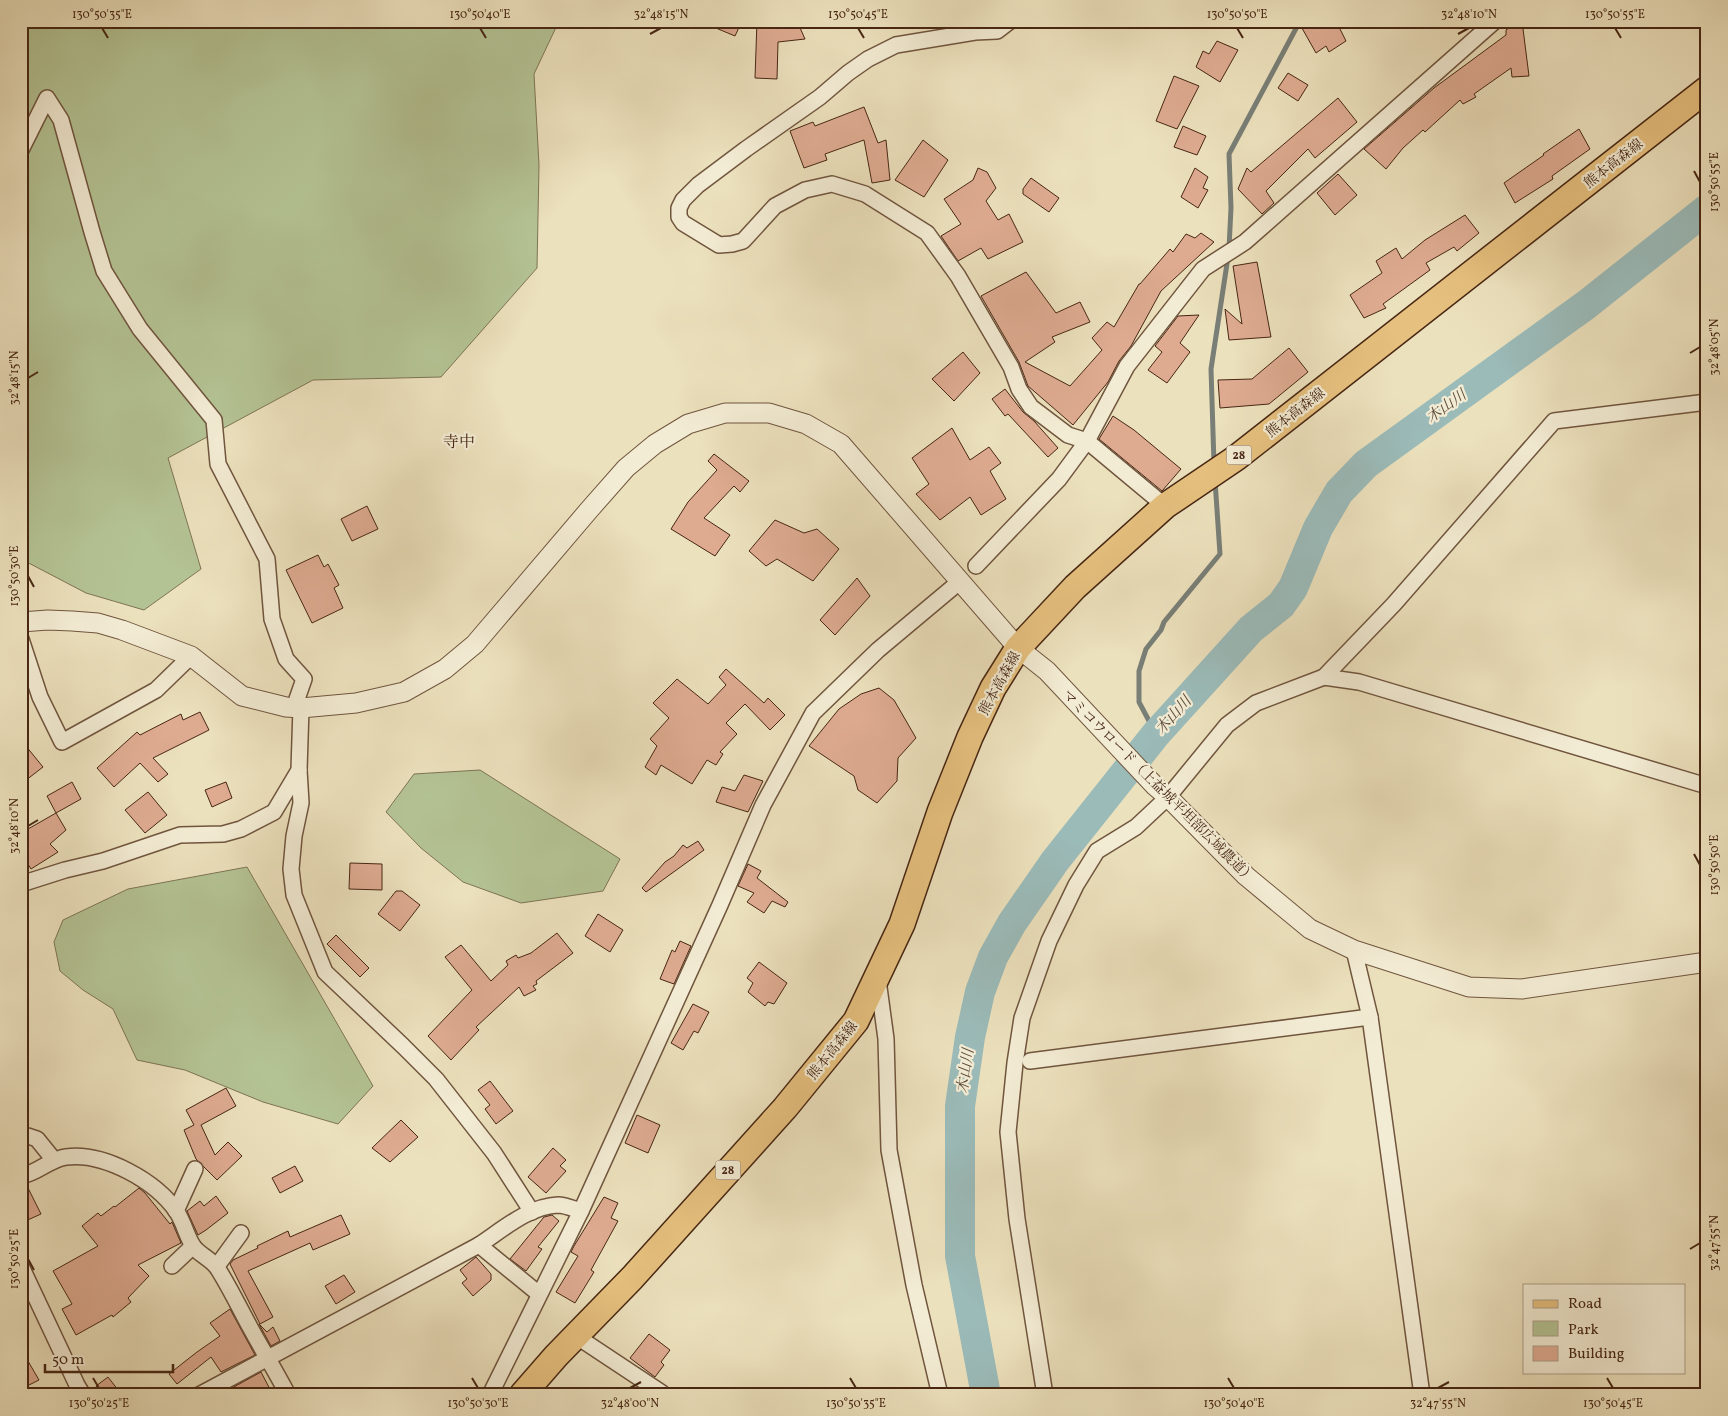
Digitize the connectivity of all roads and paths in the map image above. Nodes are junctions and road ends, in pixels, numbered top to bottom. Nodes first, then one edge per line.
1 (1010, 21) edge
2 (1495, 21) edge
3 (1707, 88) edge
4 (21, 150) edge
5 (1707, 402) edge
6 (1087, 441) junction
7 (1165, 506) junction
8 (976, 566) dead end
9 (952, 588) dead end
10 (21, 622) edge
11 (21, 639) edge
12 (1018, 648) junction
13 (190, 656) junction
14 (25, 661) edge
15 (1324, 677) junction
16 (301, 708) junction
17 (299, 770) junction
18 (1707, 786) edge
19 (1161, 791) junction
20 (21, 884) edge
21 (1354, 950) junction
22 (1707, 962) edge
23 (878, 976) junction
24 (1370, 1017) junction
25 (1030, 1061) dead end
26 (28, 1136) dead end
27 (54, 1160) junction
28 (195, 1170) dead end
29 (21, 1176) edge
30 (176, 1211) junction
31 (580, 1211) junction
32 (532, 1212) junction
33 (241, 1233) dead end
34 (479, 1245) junction
35 (193, 1246) junction
36 (172, 1266) dead end
37 (217, 1266) junction
38 (22, 1268) edge
39 (539, 1294) junction
40 (576, 1336) junction
41 (268, 1358) junction
42 (662, 1393) dead end
43 (83, 1395) edge
44 (199, 1395) edge
45 (288, 1395) edge
46 (490, 1395) edge
47 (522, 1395) edge
48 (940, 1395) edge
49 (1045, 1395) edge
50 (1422, 1395) edge

1 - 6 street
2 - 6 street
3 - 7 main road, 熊本高森線 / 28
4 - 16 street
5 - 15 street
6 - 7 street
6 - 8 street
7 - 12 main road, 熊本高森線 / 28
9 - 31 street
10 - 13 street, マミコウロード（上益城平坦部広域農道）
11 - 14 street
12 - 16 street, マミコウロード（上益城平坦部広域農道）
12 - 19 street, マミコウロード（上益城平坦部広域農道）
12 - 23 main road, 熊本高森線 / 28
13 - 14 street
13 - 16 street, マミコウロード（上益城平坦部広域農道）
15 - 18 street
15 - 19 street
16 - 17 street
17 - 20 street
17 - 32 street
19 - 21 street, マミコウロード（上益城平坦部広域農道）
19 - 49 street
21 - 22 street, マミコウロード（上益城平坦部広域農道）
21 - 24 street
23 - 40 main road, 熊本高森線 / 28
23 - 48 street
24 - 25 street
24 - 50 street
26 - 27 street
27 - 29 street
27 - 30 street
28 - 30 street
30 - 35 street
31 - 32 street
31 - 39 street
32 - 34 street
33 - 37 street
34 - 39 street
34 - 41 street
35 - 36 street
35 - 37 street
37 - 41 street
38 - 43 street
39 - 46 street
40 - 42 street
40 - 47 main road, 熊本高森線 / 28
41 - 44 street
41 - 45 street

